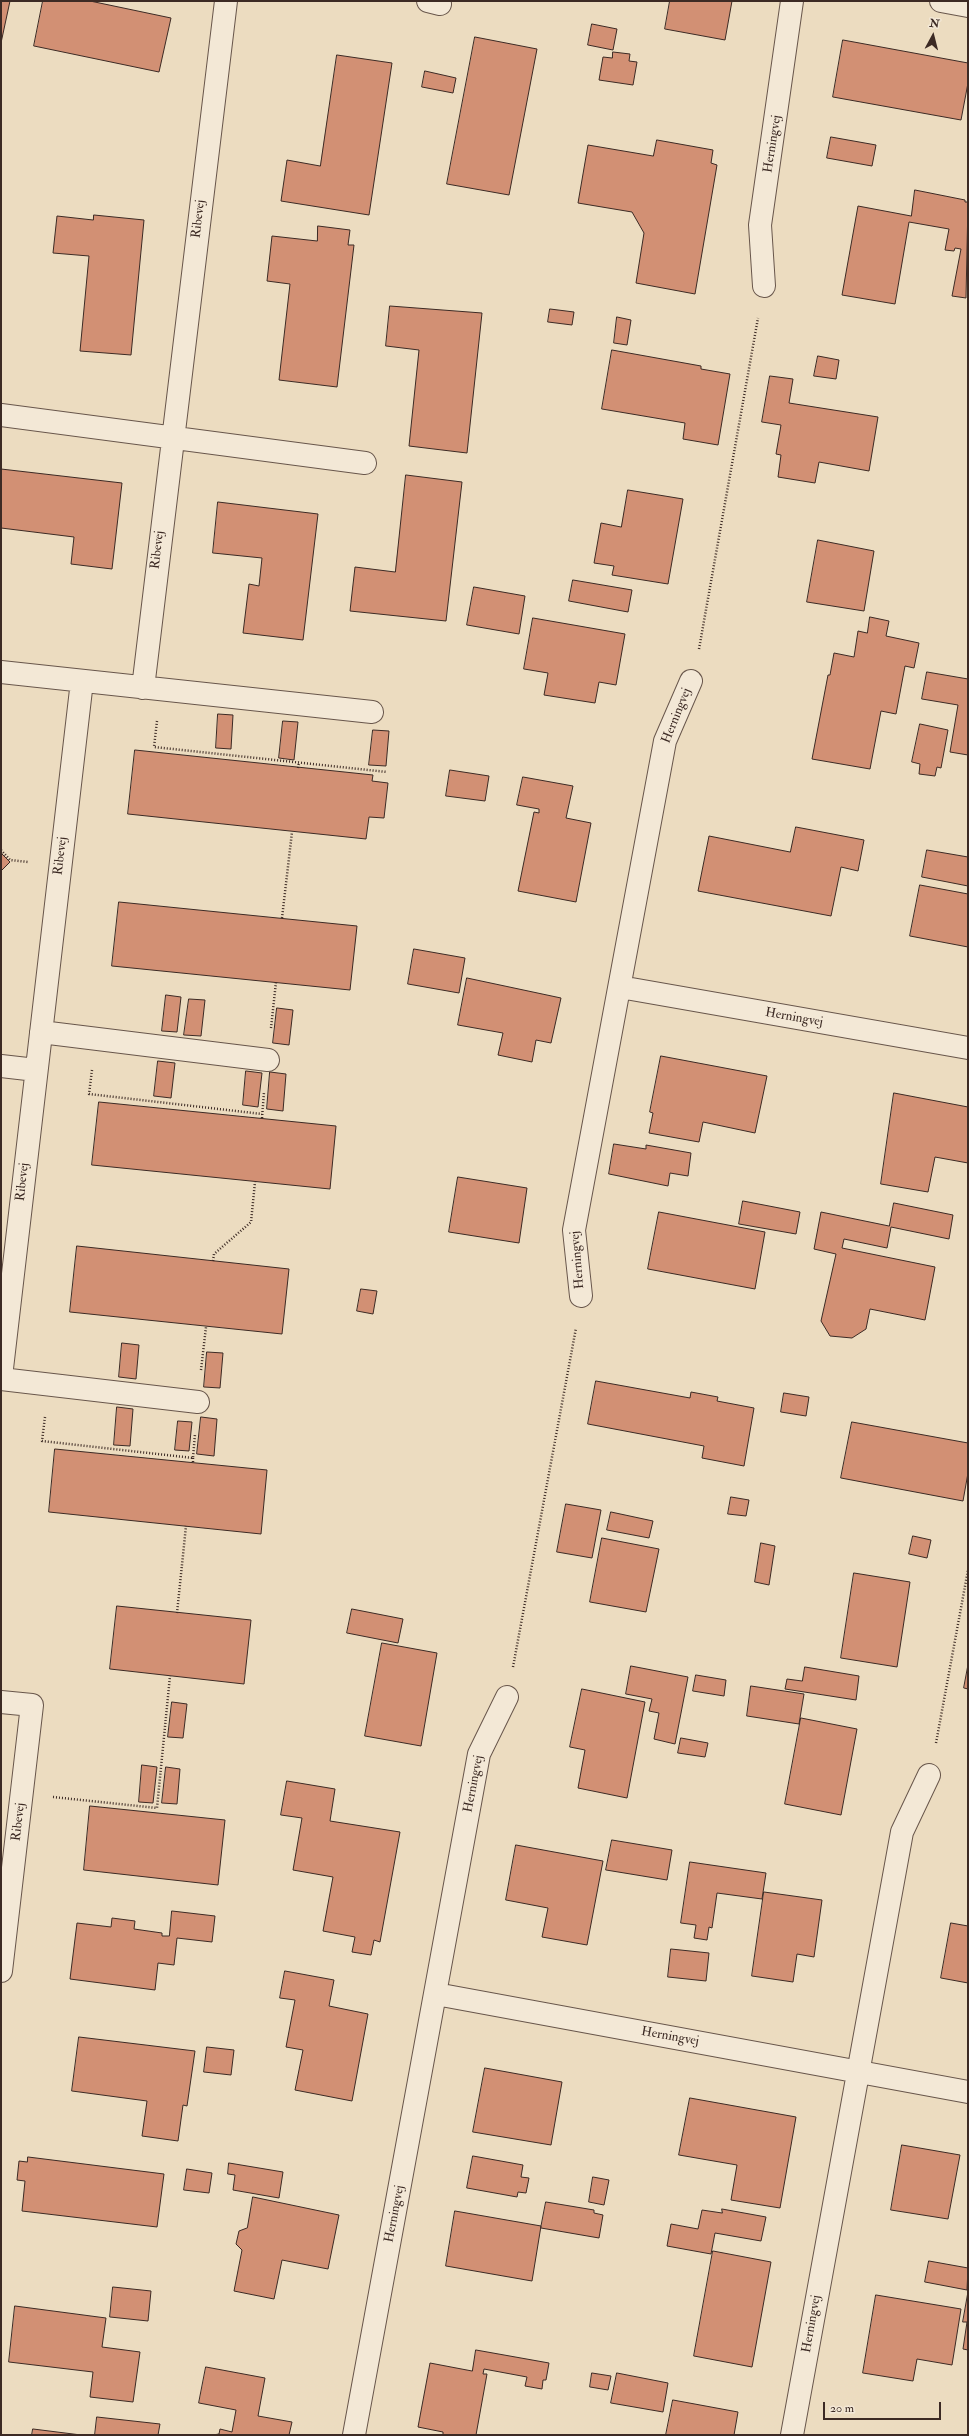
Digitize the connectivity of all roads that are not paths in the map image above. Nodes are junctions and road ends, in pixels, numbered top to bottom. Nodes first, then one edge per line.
1 (226, 1) edge
2 (792, 1) edge
3 (941, 1) edge
4 (968, 6) edge
5 (764, 286) road end
6 (1, 415) edge
7 (172, 437) junction
8 (365, 463) dead end
9 (1, 672) edge
10 (82, 681) junction
11 (692, 681) road end
12 (143, 688) junction
13 (372, 712) dead end
14 (620, 987) junction
15 (40, 1032) junction
16 (968, 1048) edge
17 (268, 1060) dead end
18 (1, 1066) edge
19 (36, 1070) junction
20 (5, 1293) edge
21 (581, 1296) road end
22 (1, 1378) edge
23 (198, 1402) dead end
24 (507, 1697) road end
25 (1, 1702) edge
26 (929, 1775) dead end
27 (1, 1971) edge
28 (436, 1994) junction
29 (857, 2071) junction
30 (968, 2092) edge
31 (354, 2435) edge
32 (792, 2435) edge

1 - 7 street, Ribevej
2 - 5 street, Herningvej
3 - 4 street
6 - 7 street
7 - 8 street
7 - 12 street, Ribevej
9 - 10 street
10 - 12 street
10 - 15 street, Ribevej
11 - 14 street, Herningvej
12 - 13 street
14 - 16 street, Herningvej
14 - 21 street, Herningvej
15 - 17 street
15 - 19 street, Ribevej
18 - 19 street
19 - 20 street, Ribevej
20 - 22 street, Ribevej
22 - 23 street, Ribevej
24 - 28 street, Herningvej
25 - 27 street, Ribevej
26 - 29 street, Herningvej
28 - 29 street, Herningvej
28 - 31 street, Herningvej
29 - 30 street, Herningvej
29 - 32 street, Herningvej

